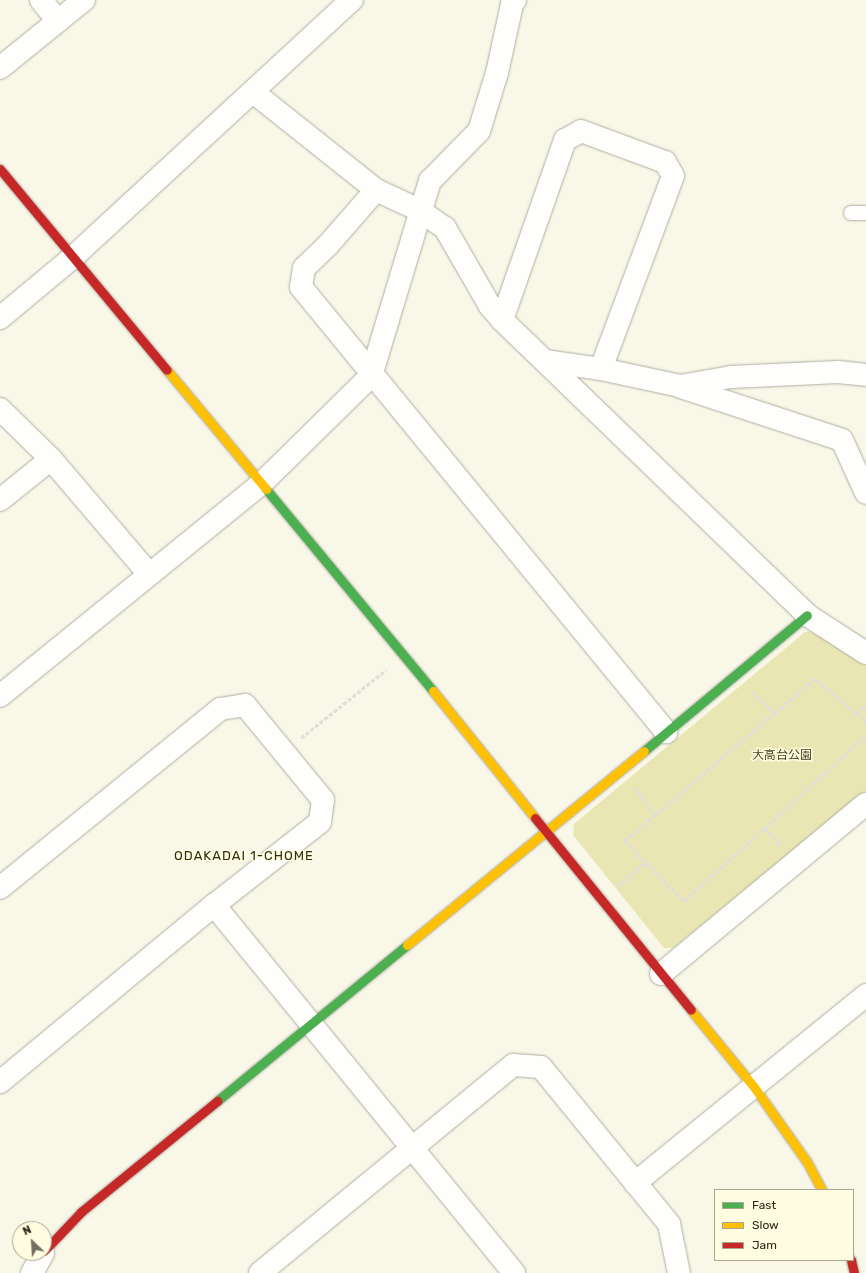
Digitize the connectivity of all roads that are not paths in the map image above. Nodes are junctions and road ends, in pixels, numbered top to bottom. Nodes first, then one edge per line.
1 (41, 0) edge
2 (84, 0) edge
3 (352, 0) edge
4 (515, 0) edge
5 (58, 21) junction
6 (0, 68) edge
7 (253, 92) junction
8 (0, 169) edge
9 (376, 190) junction
10 (419, 210) junction
11 (852, 213) dead end
12 (866, 213) edge
13 (72, 258) junction
14 (0, 318) edge
15 (502, 320) junction
16 (545, 361) junction
17 (601, 368) junction
18 (866, 375) edge
19 (371, 376) junction
20 (680, 386) junction
21 (0, 408) edge
22 (51, 458) junction
23 (260, 485) junction
24 (866, 493) edge
25 (0, 500) edge
26 (148, 573) junction
27 (806, 615) junction
28 (866, 653) edge
29 (0, 696) edge
30 (666, 732) junction
31 (866, 804) edge
32 (547, 830) junction
33 (0, 888) edge
34 (214, 905) junction
35 (662, 974) junction
36 (866, 995) edge
37 (311, 1023) junction
38 (0, 1082) edge
39 (754, 1087) junction
40 (410, 1148) junction
41 (636, 1184) junction
42 (821, 1189) edge
43 (52, 1243) edge
44 (39, 1261) edge
45 (851, 1261) edge
46 (32, 1273) edge
47 (260, 1273) edge
48 (514, 1273) edge
49 (679, 1273) edge
50 (854, 1273) edge

1 - 5 street
2 - 5 street
3 - 7 street
4 - 10 street
5 - 6 street
7 - 9 street
7 - 13 street
8 - 13 street
9 - 10 street
9 - 19 street
10 - 15 street
10 - 19 street
11 - 12 lane
13 - 14 street
13 - 23 street
15 - 16 street
15 - 17 street
16 - 17 street
16 - 27 street
17 - 20 street
18 - 20 street
19 - 23 street
19 - 30 street
20 - 24 street
21 - 22 street
22 - 25 street
22 - 26 street
23 - 26 street
23 - 32 street
26 - 29 street
27 - 28 street
27 - 30 street
30 - 32 street
31 - 35 street
32 - 35 street
32 - 37 street
33 - 34 street
34 - 37 street
34 - 38 street
35 - 39 street
36 - 39 street
37 - 40 street
37 - 43 street
39 - 41 street
39 - 42 street
40 - 41 street
40 - 47 street
40 - 48 street
41 - 49 street
44 - 46 street
45 - 50 street

